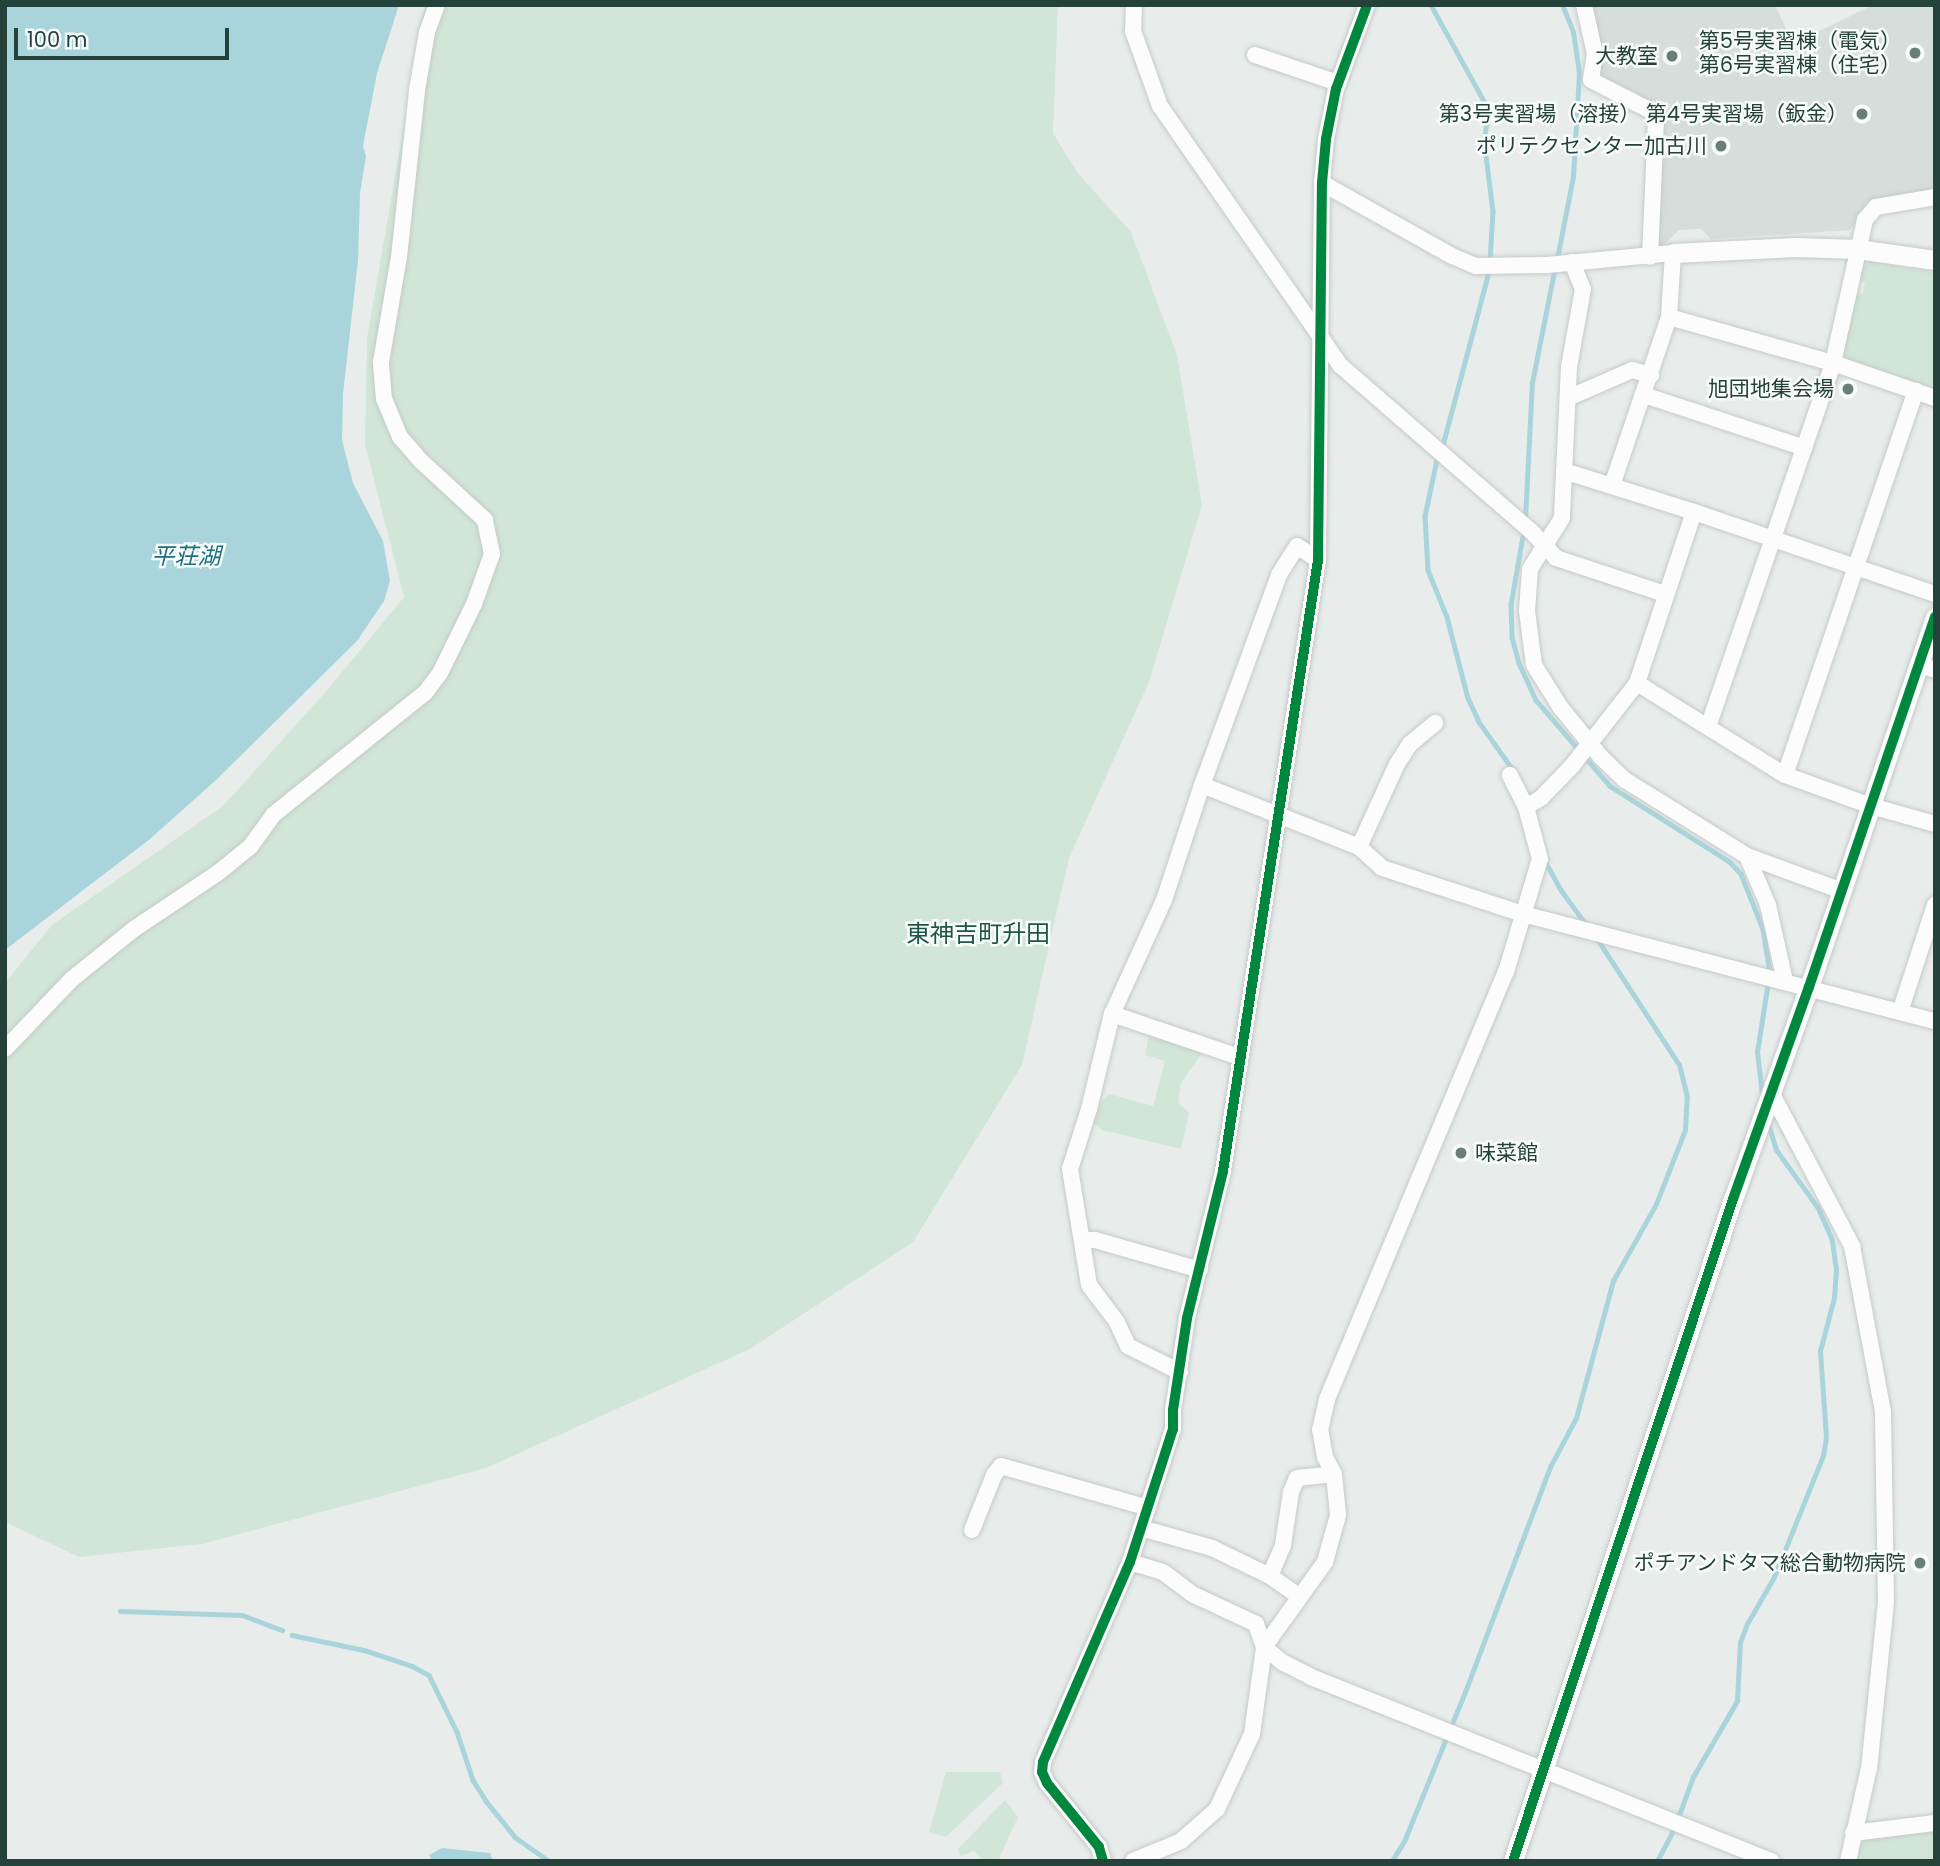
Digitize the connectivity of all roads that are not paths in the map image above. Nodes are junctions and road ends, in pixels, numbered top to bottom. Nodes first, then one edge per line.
1 (437, 5) edge
2 (1134, 5) edge
3 (1367, 5) edge
4 (1584, 5) edge
5 (1255, 55) dead end
6 (1338, 83) junction
7 (1322, 183) junction
8 (1935, 198) edge
9 (1857, 249) junction
10 (1673, 253) junction
11 (1650, 257) junction
12 (1935, 260) edge
13 (1572, 261) junction
14 (1669, 317) junction
15 (1321, 341) junction
16 (1833, 363) junction
17 (1651, 374) junction
18 (1916, 391) junction
19 (1644, 395) junction
20 (1568, 398) junction
21 (1935, 398) edge
22 (1805, 448) junction
23 (1564, 471) junction
24 (1612, 485) junction
25 (1695, 512) junction
26 (1774, 540) junction
27 (1544, 547) junction
28 (1318, 560) junction
29 (1856, 568) junction
30 (1665, 594) junction
31 (1935, 594) edge
32 (1935, 617) edge
33 (1926, 667) edge
34 (1637, 683) junction
35 (1435, 723) dead end
36 (1707, 727) junction
37 (1587, 743) junction
38 (1510, 775) dead end
39 (1785, 775) junction
40 (1202, 785) junction
41 (1531, 804) junction
42 (1871, 806) junction
43 (1279, 816) junction
44 (1935, 824) edge
45 (1359, 847) junction
46 (1747, 856) junction
47 (1842, 891) junction
48 (1935, 905) edge
49 (1523, 914) junction
50 (1785, 981) junction
51 (1809, 987) junction
52 (1900, 1012) junction
53 (1112, 1014) junction
54 (1935, 1021) edge
55 (5, 1049) edge
56 (1239, 1057) junction
57 (1771, 1098) junction
58 (1083, 1240) junction
59 (1200, 1270) junction
60 (1180, 1372) junction
61 (1334, 1474) junction
62 (1148, 1508) junction
63 (1141, 1528) junction
64 (972, 1530) dead end
65 (1130, 1562) junction
66 (1270, 1576) junction
67 (1299, 1596) junction
68 (1264, 1647) junction
69 (1544, 1768) junction
70 (1935, 1823) edge
71 (1853, 1833) junction
72 (1103, 1861) edge
73 (1133, 1861) edge
74 (1513, 1861) edge
75 (1772, 1861) edge
76 (1848, 1861) edge

1 - 55 street
2 - 15 street
3 - 6 street
4 - 11 street
5 - 6 street
6 - 7 street
7 - 13 street
7 - 15 street
8 - 9 street
9 - 10 street
9 - 12 street
9 - 16 street
10 - 11 street
10 - 14 street
11 - 13 street
13 - 20 street
14 - 16 street
14 - 17 street
15 - 27 street
15 - 28 street
16 - 18 street
16 - 22 street
17 - 19 street
17 - 20 street
18 - 21 street
18 - 29 street
19 - 22 street
19 - 24 street
20 - 23 street
22 - 26 street
23 - 24 street
23 - 27 street
24 - 25 street
25 - 26 street
25 - 30 street
26 - 29 street
26 - 36 street
27 - 30 street
27 - 37 street
28 - 40 street
28 - 43 street
29 - 31 street
29 - 39 street
30 - 34 street
32 - 33 street
33 - 42 street
34 - 36 street
34 - 37 street
35 - 45 street
36 - 39 street
37 - 41 street
37 - 46 street
38 - 41 street
39 - 42 street
40 - 43 street
40 - 53 street
41 - 49 street
42 - 44 street
42 - 47 street
43 - 45 street
43 - 56 street
45 - 49 street
46 - 47 street
46 - 50 street
47 - 51 street
48 - 52 street
49 - 50 street
49 - 61 street
50 - 51 street
51 - 52 street
51 - 57 street
52 - 54 street
53 - 56 street
53 - 58 street
56 - 59 street
57 - 69 street
57 - 71 street
58 - 59 street
58 - 60 street
59 - 60 street
60 - 62 street
61 - 66 street
61 - 67 street
62 - 63 street
62 - 64 street
63 - 65 street
63 - 66 street
65 - 68 street
65 - 72 street
66 - 67 street
67 - 68 street
68 - 69 street
68 - 73 street
69 - 74 street
69 - 75 street
70 - 71 street
71 - 76 street

